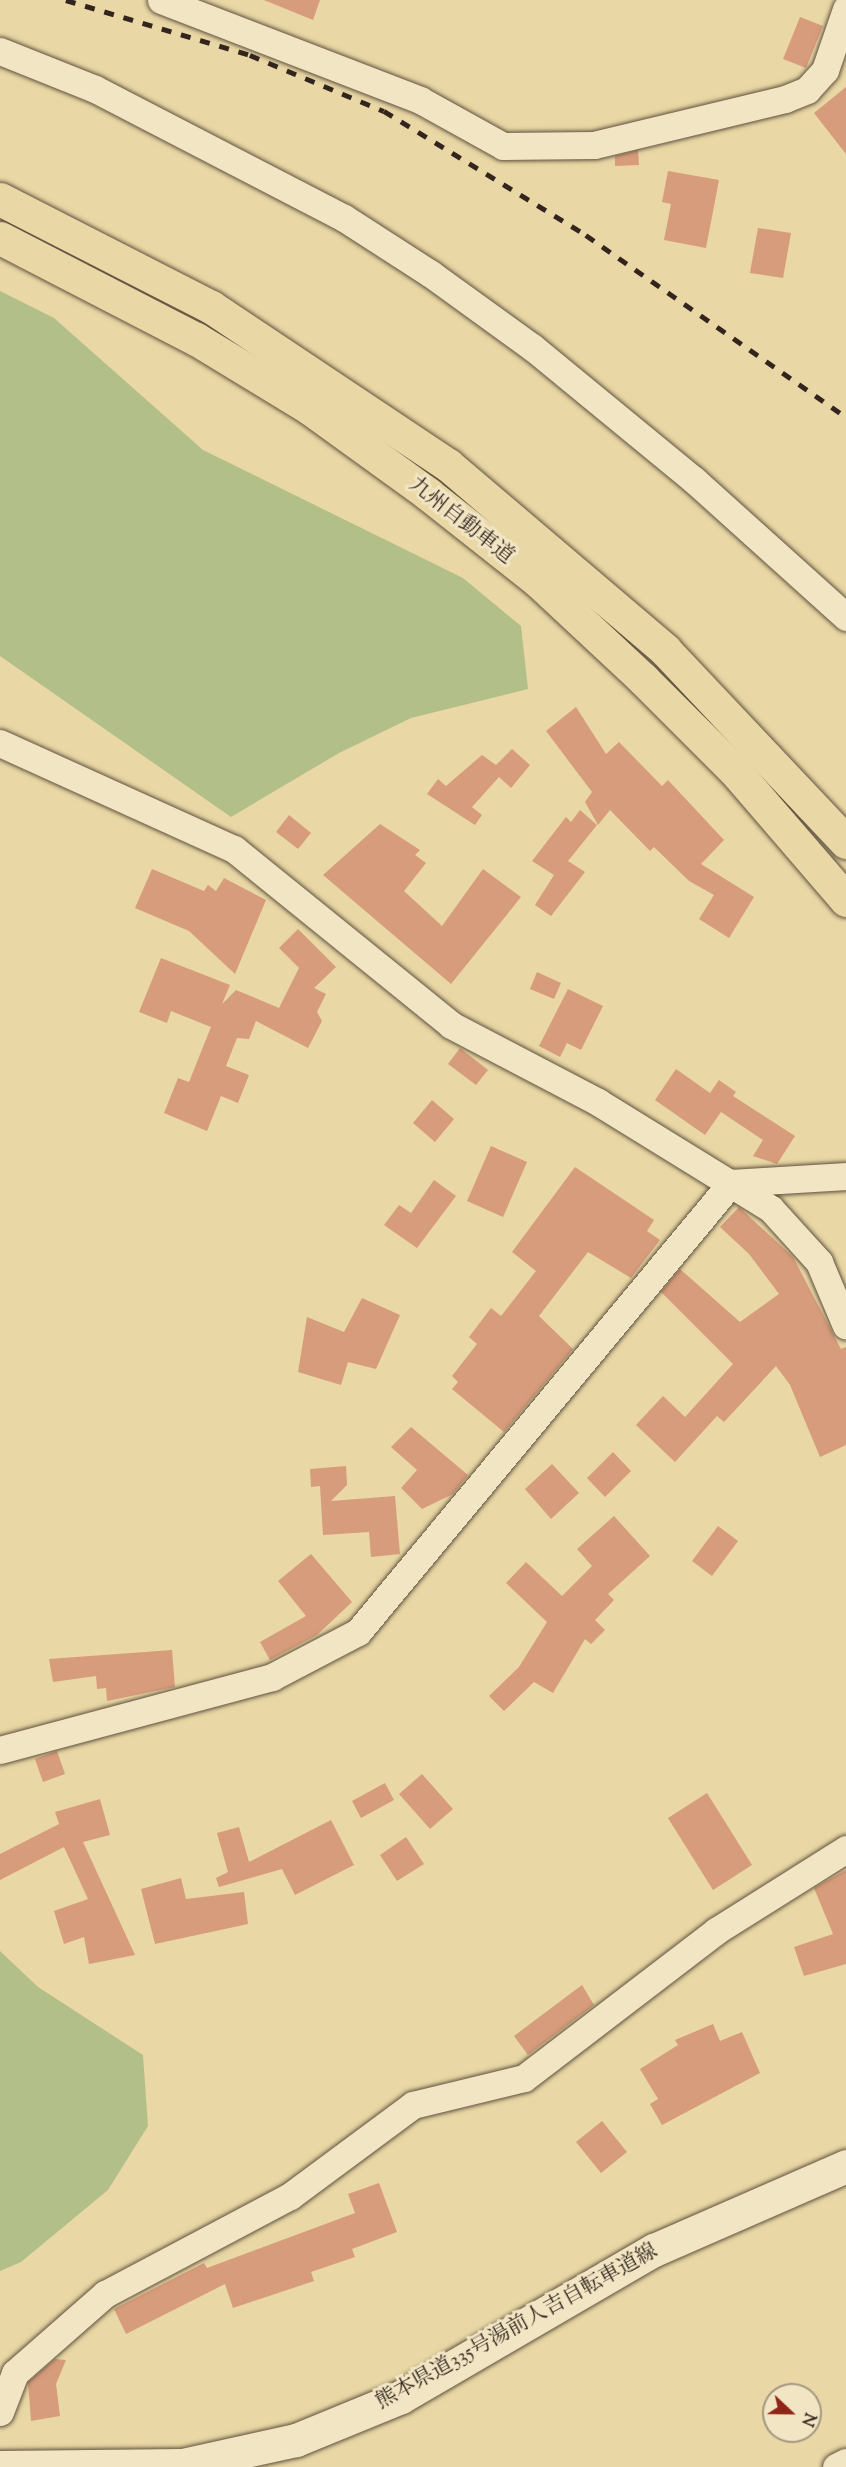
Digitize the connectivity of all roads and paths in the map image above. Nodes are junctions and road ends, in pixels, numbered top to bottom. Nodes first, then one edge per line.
1 (161, 0) edge
2 (846, 9) edge
3 (0, 51) edge
4 (0, 198) edge
5 (0, 238) edge
6 (846, 617) edge
7 (0, 743) edge
8 (846, 842) edge
9 (846, 900) edge
10 (846, 1176) edge
11 (731, 1183) junction
12 (846, 1326) edge
13 (0, 1750) edge
14 (846, 1849) edge
15 (846, 2166) edge
16 (0, 2412) edge
17 (846, 2462) edge
18 (0, 2466) edge
19 (836, 2467) edge

1 - 2 street
3 - 6 street
4 - 8 highway, 九州自動車道
5 - 9 highway, 九州自動車道
7 - 11 street
10 - 11 street
11 - 12 street
11 - 13 street
14 - 16 street
15 - 18 main road, 熊本県道335号湯前人吉自転車道線
17 - 19 street

